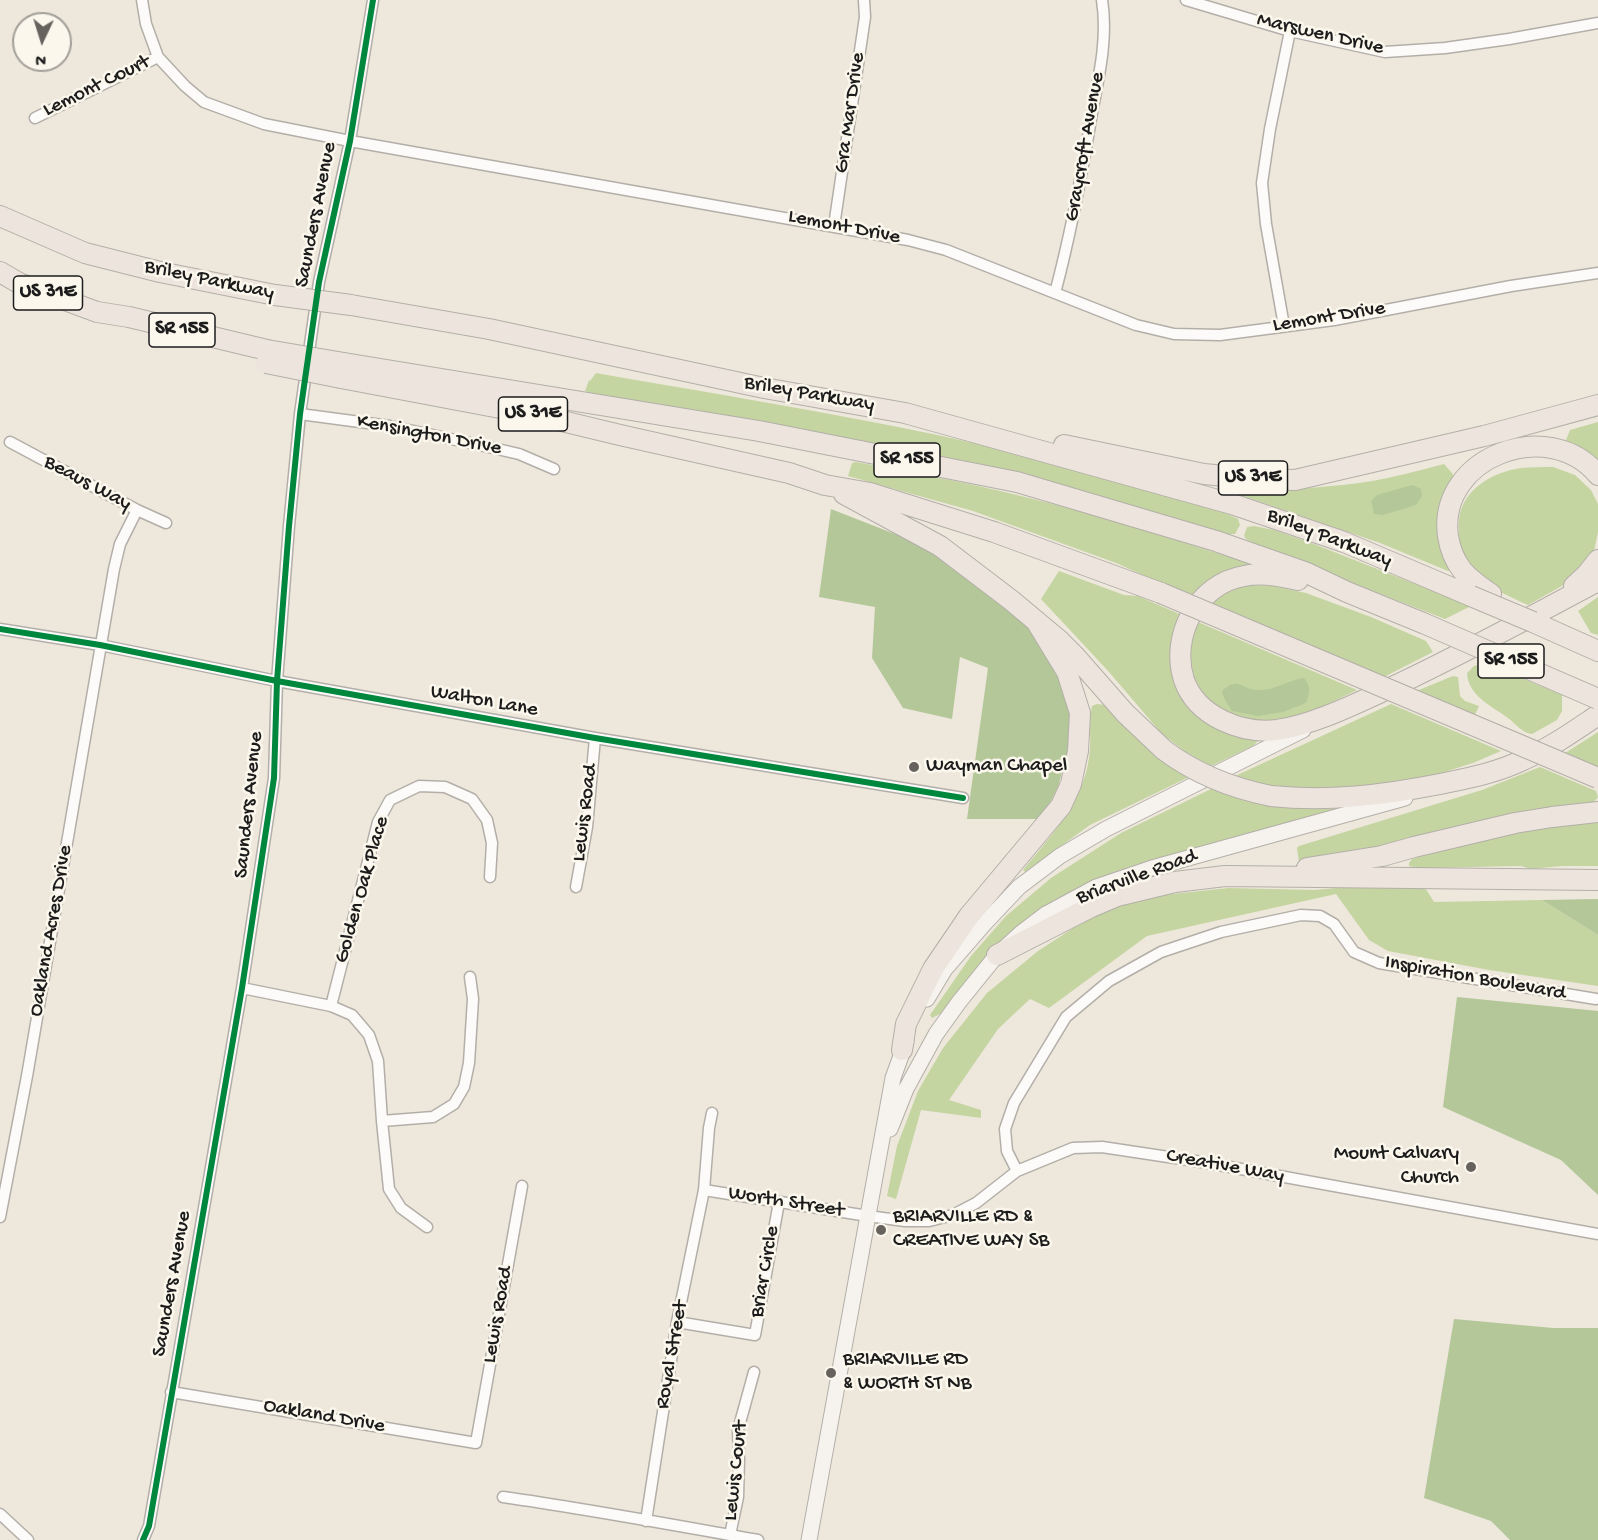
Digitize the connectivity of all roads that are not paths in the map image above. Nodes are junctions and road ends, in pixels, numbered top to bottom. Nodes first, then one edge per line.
1 (142, 0) edge
2 (373, 0) edge
3 (864, 0) edge
4 (1102, 0) edge
5 (1186, 0) edge
6 (1598, 23) edge
7 (1290, 31) junction
8 (158, 57) junction
9 (35, 118) dead end
10 (350, 141) junction
11 (0, 216) edge
12 (834, 226) junction
13 (0, 272) edge
14 (1598, 273) edge
15 (1056, 293) junction
16 (1284, 326) junction
17 (343, 370) junction
18 (1598, 405) edge
19 (905, 412) junction
20 (300, 414) junction
21 (10, 442) dead end
22 (554, 469) dead end
23 (1598, 475) edge
24 (825, 485) junction
25 (137, 510) junction
26 (166, 524) dead end
27 (1598, 560) edge
28 (1598, 581) edge
29 (1347, 592) junction
30 (1481, 595) junction
31 (1549, 607) junction
32 (1036, 621) junction
33 (0, 629) edge
34 (100, 645) junction
35 (1598, 651) edge
36 (277, 681) junction
37 (1598, 699) edge
38 (1346, 708) junction
39 (1598, 715) edge
40 (596, 738) junction
41 (1487, 774) junction
42 (1598, 778) edge
43 (963, 798) dead end
44 (1598, 812) edge
45 (490, 877) dead end
46 (1254, 877) junction
47 (1598, 880) edge
48 (576, 887) dead end
49 (997, 955) junction
50 (470, 977) dead end
51 (242, 988) junction
52 (1596, 999) dead end
53 (331, 1006) junction
54 (902, 1050) junction
55 (712, 1113) dead end
56 (382, 1121) junction
57 (878, 1159) junction
58 (1017, 1171) junction
59 (522, 1186) dead end
60 (704, 1190) junction
61 (779, 1202) junction
62 (868, 1216) junction
63 (0, 1217) edge
64 (427, 1227) dead end
65 (1598, 1234) edge
66 (677, 1322) junction
67 (754, 1372) dead end
68 (171, 1392) junction
69 (476, 1443) joint
70 (503, 1497) dead end
71 (0, 1514) edge
72 (646, 1521) junction
73 (730, 1535) junction
74 (28, 1540) edge
75 (143, 1540) edge
76 (758, 1540) edge
77 (809, 1540) edge

1 - 8 street, Lemont Drive
2 - 10 street, Saunders Avenue
3 - 12 street, Gra Mar Drive
4 - 15 street, Graycroft Avenue
5 - 7 street, Marswen Drive
6 - 7 street, Marswen Drive
7 - 16 street
8 - 9 street, Lemont Court
8 - 10 street, Lemont Drive
10 - 12 street, Lemont Drive
10 - 20 street, Saunders Avenue
11 - 19 highway, Briley Parkway / US 31E, bridge
12 - 15 street, Lemont Drive
13 - 17 highway, US 31E, bridge
14 - 16 street, Lemont Drive
15 - 16 street, Lemont Drive
17 - 24 highway, US 31E
17 - 29 highway, Briley Parkway / SR 155
18 - 19 highway, US 31E
19 - 30 highway, Briley Parkway / SR 155
20 - 22 street, Kensington Drive
20 - 36 street, Saunders Avenue
21 - 25 street, Beaus Way
23 - 30 highway
24 - 32 highway, US 31E
24 - 42 highway, bridge
25 - 26 street, Beaus Way
25 - 34 street, Oakland Acres Drive
27 - 31 highway
28 - 31 highway
29 - 37 highway, Briley Parkway / SR 155, bridge
29 - 38 highway
30 - 35 highway, SR 155, bridge
31 - 38 highway
32 - 41 highway, US 31E, bridge
32 - 54 highway
33 - 34 street, Walton Lane
34 - 36 street, Walton Lane
34 - 63 street, Oakland Acres Drive
36 - 40 street, Walton Lane
36 - 51 street, Saunders Avenue
38 - 54 main road, Briarville Road
39 - 41 highway, US 31E
40 - 43 street, Walton Lane
40 - 48 street, Lewis Road
41 - 49 main road, Briarville Road
44 - 46 highway
45 - 53 street, Golden Oak Place
46 - 47 highway
46 - 49 highway
49 - 57 main road, Briarville Road
50 - 56 street
51 - 53 street
51 - 68 street, Saunders Avenue
52 - 58 street, Inspiration Boulevard
53 - 56 street
54 - 57 main road, Briarville Road
55 - 60 street, Royal Street
56 - 64 street
57 - 62 main road, Briarville Road
58 - 62 street, Creative Way
58 - 65 street, Creative Way
59 - 69 street, Lewis Road
60 - 61 street, Worth Street
60 - 66 street, Royal Street
61 - 62 street, Worth Street
61 - 66 street, Briar Circle
62 - 77 main road, Briarville Road
66 - 72 street, Royal Street
67 - 73 street, Lewis Court
68 - 69 street, Oakland Drive
68 - 75 street, Saunders Avenue
70 - 72 street
71 - 74 street
72 - 73 street
73 - 76 street

